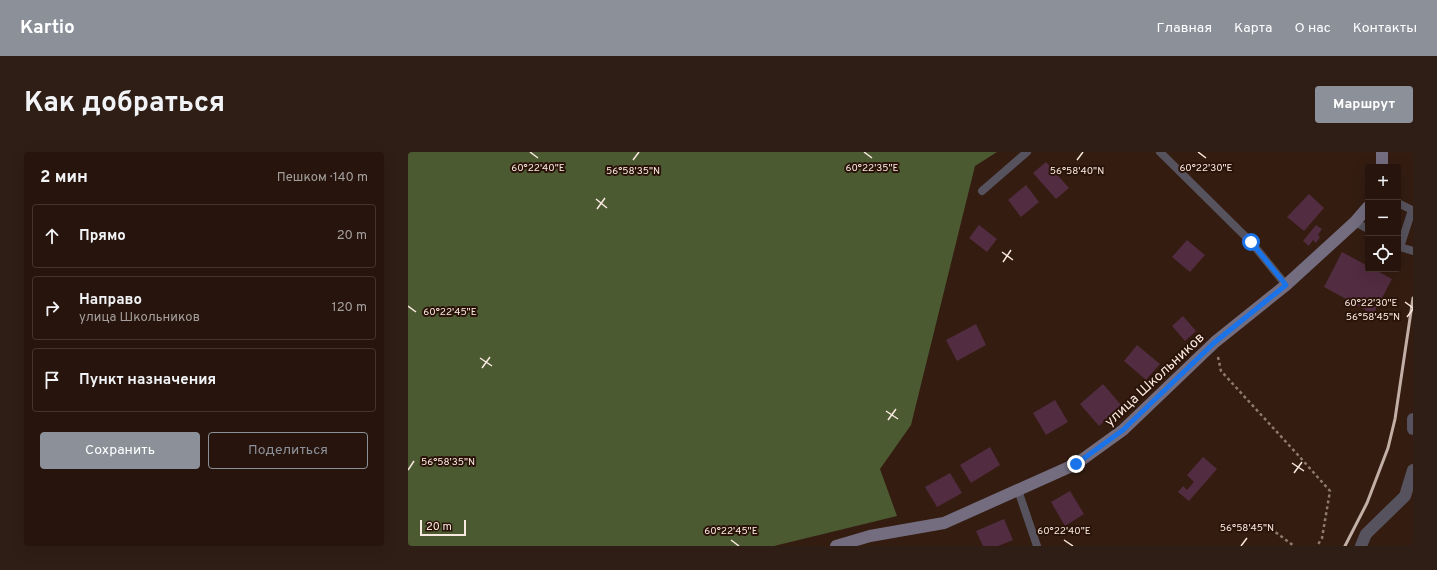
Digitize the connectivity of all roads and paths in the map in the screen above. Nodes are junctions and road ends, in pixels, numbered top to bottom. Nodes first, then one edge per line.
1 (1027, 152) edge
2 (1160, 152) edge
3 (1382, 152) edge
4 (1382, 164) edge
5 (982, 191) dead end
6 (1401, 203) edge
7 (1412, 208) edge
8 (1365, 210) edge
9 (1355, 222) junction
10 (1365, 227) edge
11 (1401, 240) edge
12 (1401, 247) edge
13 (1413, 251) edge
14 (1286, 285) junction
15 (1215, 342) junction
16 (1413, 419) edge
17 (1413, 429) edge
18 (1413, 470) edge
19 (1018, 490) junction
20 (1266, 525) dead end
21 (836, 546) edge
22 (1037, 546) edge
23 (1294, 546) edge
24 (1317, 546) edge
25 (1361, 546) edge

1 - 5 lane
2 - 14 lane
3 - 4 street
6 - 7 lane
7 - 11 lane
8 - 9 street, улица Школьников
9 - 10 lane
9 - 14 street, улица Школьников
12 - 13 lane
14 - 15 street, улица Школьников
15 - 19 street, улица Школьников
15 - 24 path
16 - 17 street
18 - 25 street
19 - 21 street, улица Школьников
19 - 22 lane
20 - 23 path

